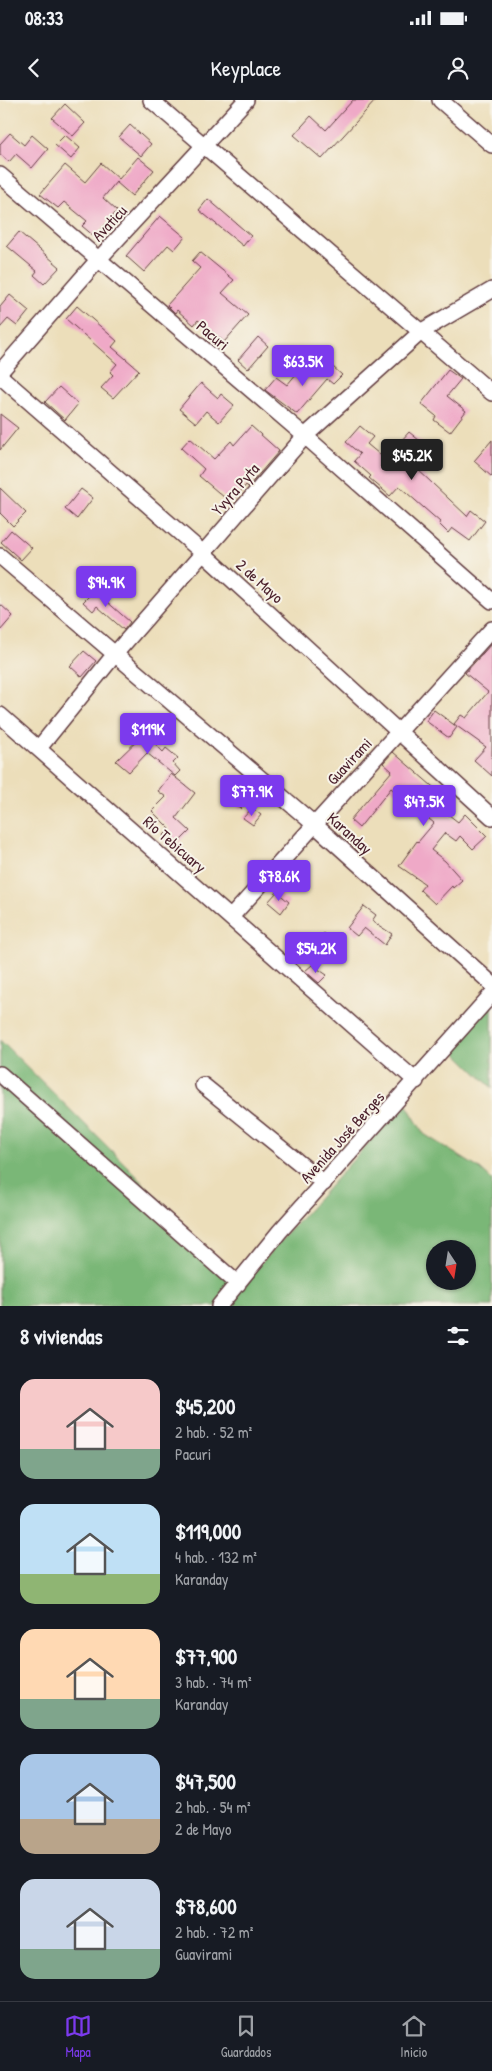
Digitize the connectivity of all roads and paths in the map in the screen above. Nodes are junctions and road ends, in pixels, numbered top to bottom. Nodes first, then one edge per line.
1 (151, 100) edge
2 (246, 100) edge
3 (440, 100) edge
4 (492, 145) edge
5 (204, 146) junction
6 (0, 175) edge
7 (98, 260) junction
8 (492, 290) edge
9 (422, 331) junction
10 (0, 372) edge
11 (0, 376) edge
12 (492, 393) edge
13 (305, 436) junction
14 (203, 553) junction
15 (0, 556) edge
16 (492, 602) edge
17 (492, 629) edge
18 (115, 654) junction
19 (0, 715) edge
20 (400, 731) junction
21 (39, 748) junction
22 (492, 817) edge
23 (314, 824) junction
24 (232, 917) junction
25 (492, 984) edge
26 (492, 994) edge
27 (0, 1074) edge
28 (416, 1081) junction
29 (204, 1085) dead end
30 (324, 1183) junction
31 (238, 1284) junction
32 (219, 1306) edge

1 - 5 street
2 - 5 street, Avaticu
3 - 4 street
5 - 7 street, Avaticu
5 - 9 street
6 - 7 street, Pacuri
7 - 10 street, Avaticu
7 - 13 street, Pacuri
8 - 9 street, Yvyra Pyta
9 - 12 street
9 - 13 street, Yvyra Pyta
11 - 14 street, 2 de Mayo
13 - 14 street, Yvyra Pyta
13 - 16 street, Pacuri
14 - 18 street, Yvyra Pyta
14 - 20 street, 2 de Mayo
15 - 18 street, Karanday
17 - 20 street, Guavirami
18 - 21 street, Yvyra Pyta
18 - 23 street, Karanday
19 - 21 street, Río Tebicuary
20 - 22 street, 2 de Mayo
20 - 23 street, Guavirami
21 - 24 street, Río Tebicuary
23 - 24 street, Guavirami
23 - 25 street, Karanday
24 - 28 street, Río Tebicuary
26 - 28 street, Avenida José Berges
27 - 31 street
28 - 30 street, Avenida José Berges
29 - 30 street
30 - 31 street, Avenida José Berges
31 - 32 street, Avenida José Berges

